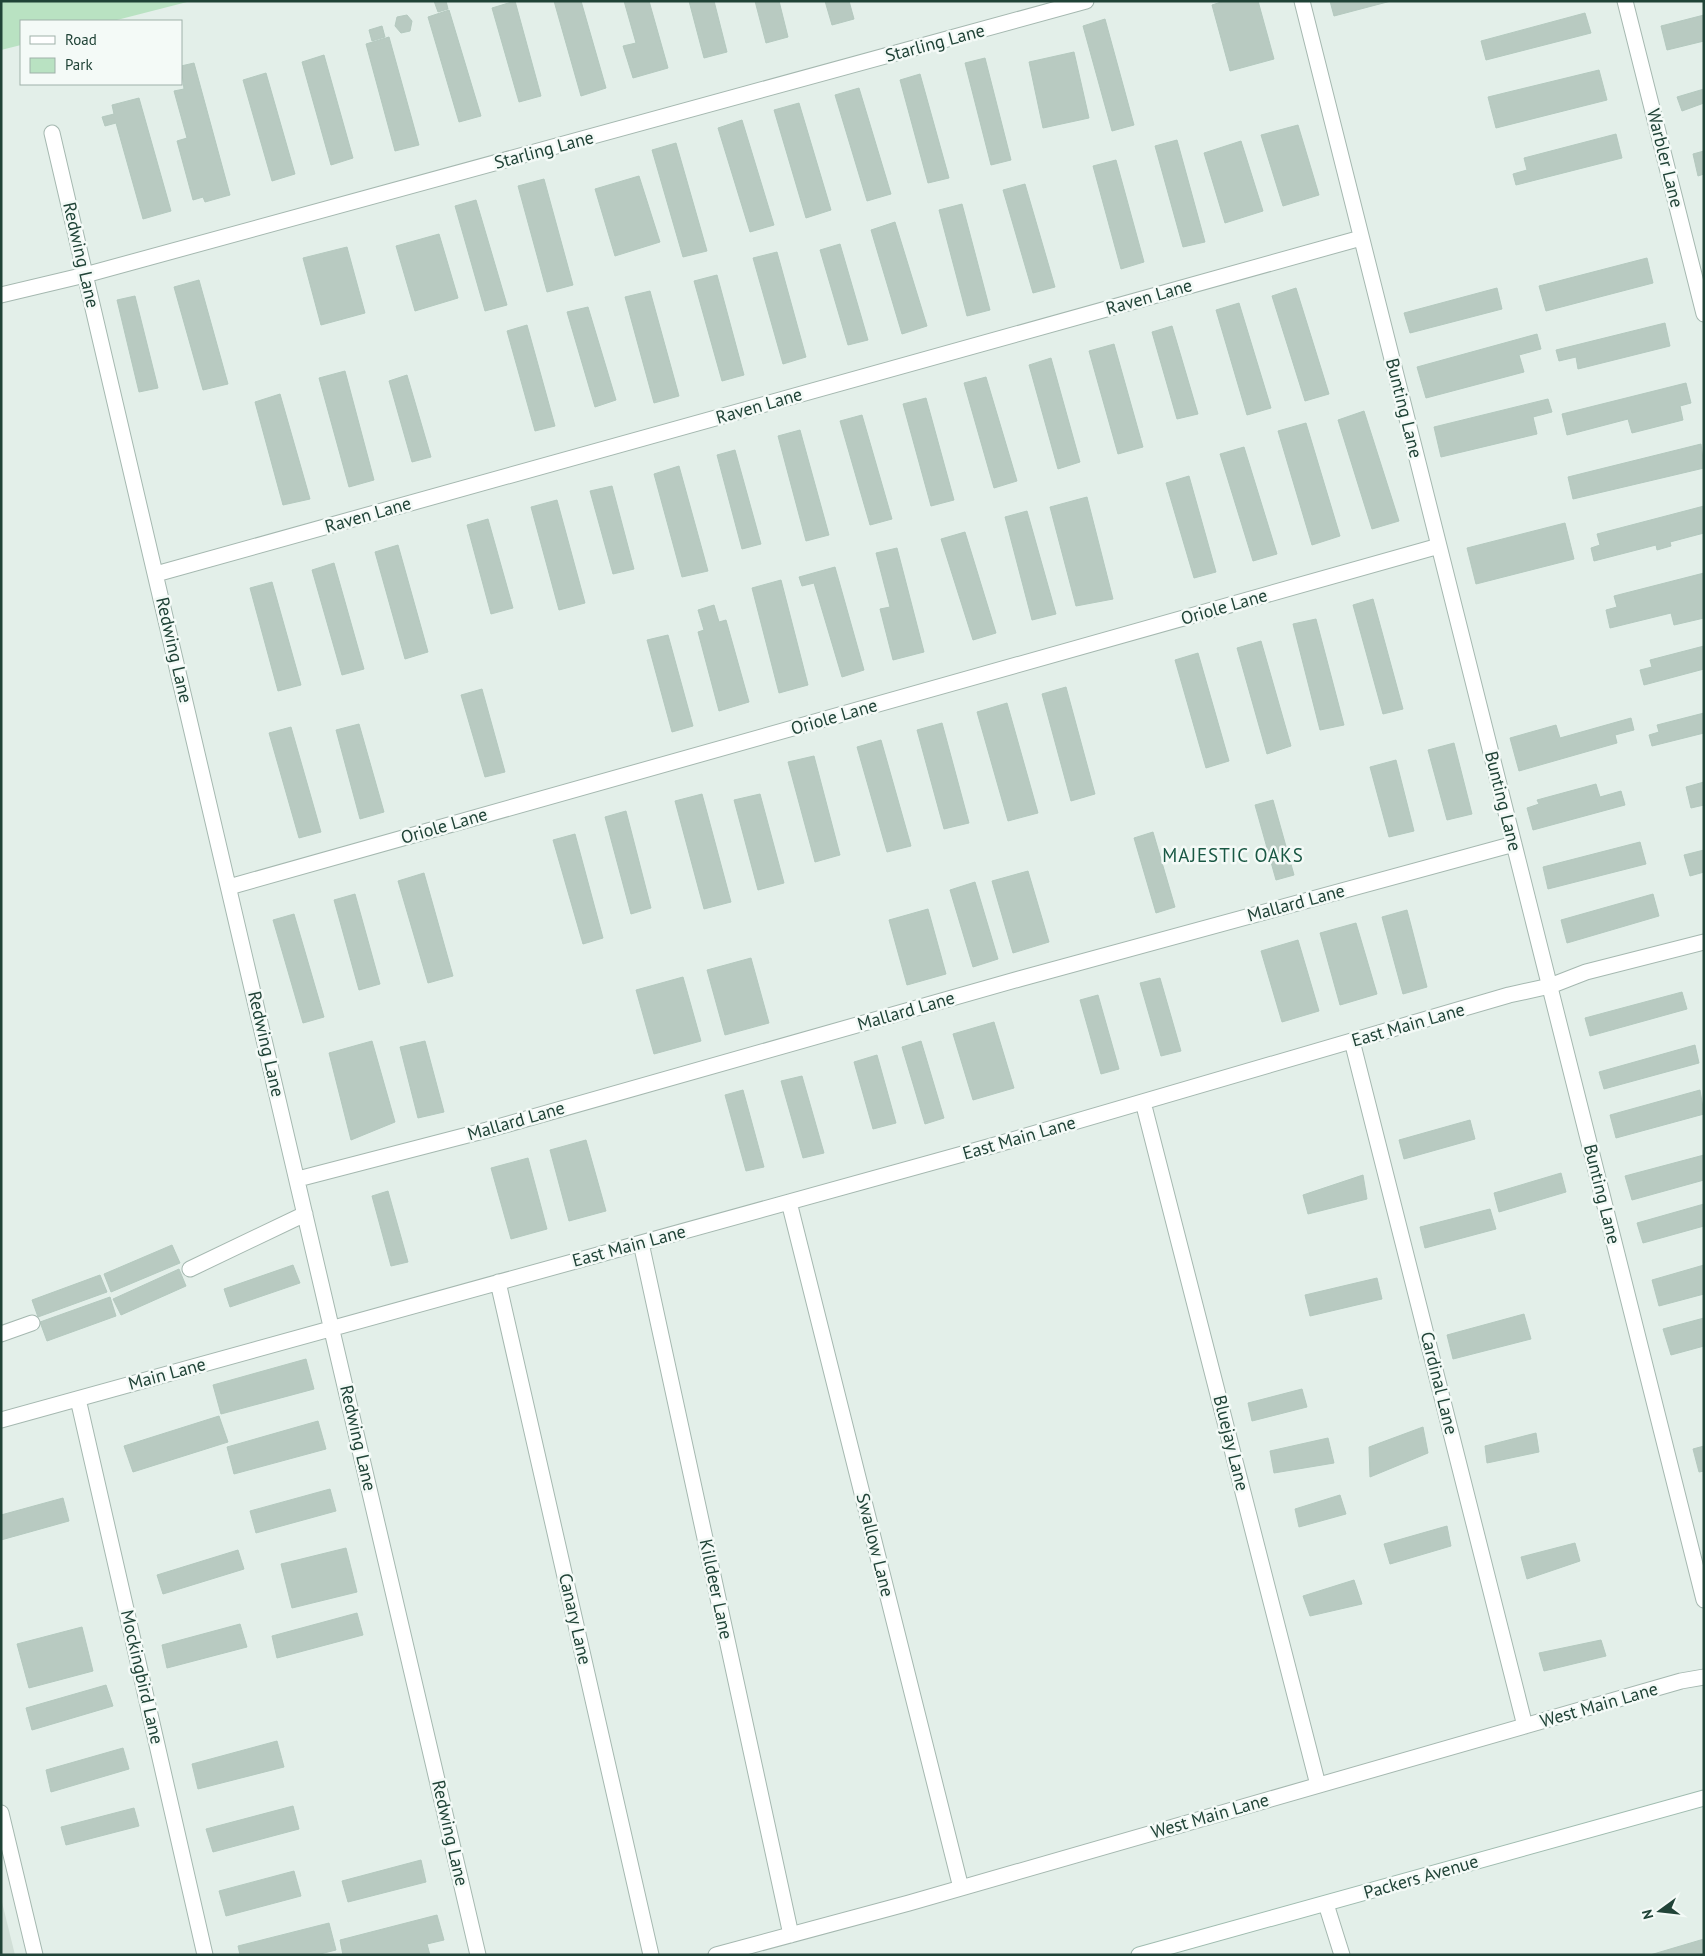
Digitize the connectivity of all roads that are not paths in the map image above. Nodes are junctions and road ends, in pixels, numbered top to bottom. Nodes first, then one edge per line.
1 (1086, 1) edge
2 (1302, 1) edge
3 (1626, 1) edge
4 (52, 133) dead end
5 (1361, 238) junction
6 (86, 275) junction
7 (1, 295) edge
8 (1704, 314) edge
9 (1439, 546) junction
10 (156, 574) junction
11 (1514, 844) junction
12 (229, 887) junction
13 (1704, 942) edge
14 (1550, 986) junction
15 (1352, 1041) junction
16 (1143, 1102) junction
17 (298, 1179) junction
18 (789, 1202) junction
19 (305, 1214) junction
20 (641, 1243) junction
21 (190, 1269) dead end
22 (498, 1282) junction
23 (32, 1323) dead end
24 (332, 1328) junction
25 (1, 1334) edge
26 (78, 1398) junction
27 (1, 1420) edge
28 (1704, 1600) edge
29 (1704, 1677) edge
30 (1525, 1726) junction
31 (1318, 1785) junction
32 (1704, 1798) edge
33 (1, 1813) edge
34 (960, 1888) junction
35 (1326, 1904) junction
36 (791, 1934) junction
37 (35, 1955) edge
38 (205, 1955) edge
39 (478, 1955) edge
40 (651, 1955) edge
41 (716, 1955) edge
42 (1139, 1955) edge
43 (1342, 1955) edge

1 - 6 street, Starling Lane
2 - 5 street, Bunting Lane
3 - 8 street, Warbler Lane
4 - 6 street, Redwing Lane
5 - 9 street, Bunting Lane
5 - 10 street, Raven Lane
6 - 7 street, Starling Lane
6 - 10 street, Redwing Lane
9 - 11 street, Bunting Lane
9 - 12 street, Oriole Lane
10 - 12 street, Redwing Lane
11 - 14 street, Bunting Lane
11 - 17 street, Mallard Lane
12 - 17 street, Redwing Lane
13 - 14 street, East Main Lane
14 - 15 street, East Main Lane
14 - 28 street, Bunting Lane
15 - 16 street, East Main Lane
15 - 30 street, Cardinal Lane
16 - 18 street, East Main Lane
16 - 31 street, Bluejay Lane
17 - 19 street, Redwing Lane
18 - 20 street, East Main Lane
18 - 34 street, Swallow Lane
19 - 21 street
19 - 24 street, Redwing Lane
20 - 22 street, East Main Lane
20 - 36 street, Killdeer Lane
22 - 24 street, East Main Lane
22 - 40 street, Canary Lane
23 - 25 street
24 - 26 street, Main Lane
24 - 39 street, Redwing Lane
26 - 27 street, Main Lane
26 - 38 street, Mockingbird Lane
29 - 30 street, West Main Lane
30 - 31 street, West Main Lane
31 - 34 street, West Main Lane
32 - 35 street, Packers Avenue
33 - 37 street
34 - 36 street, West Main Lane
35 - 42 street, Packers Avenue
35 - 43 street
36 - 41 street, West Main Lane

